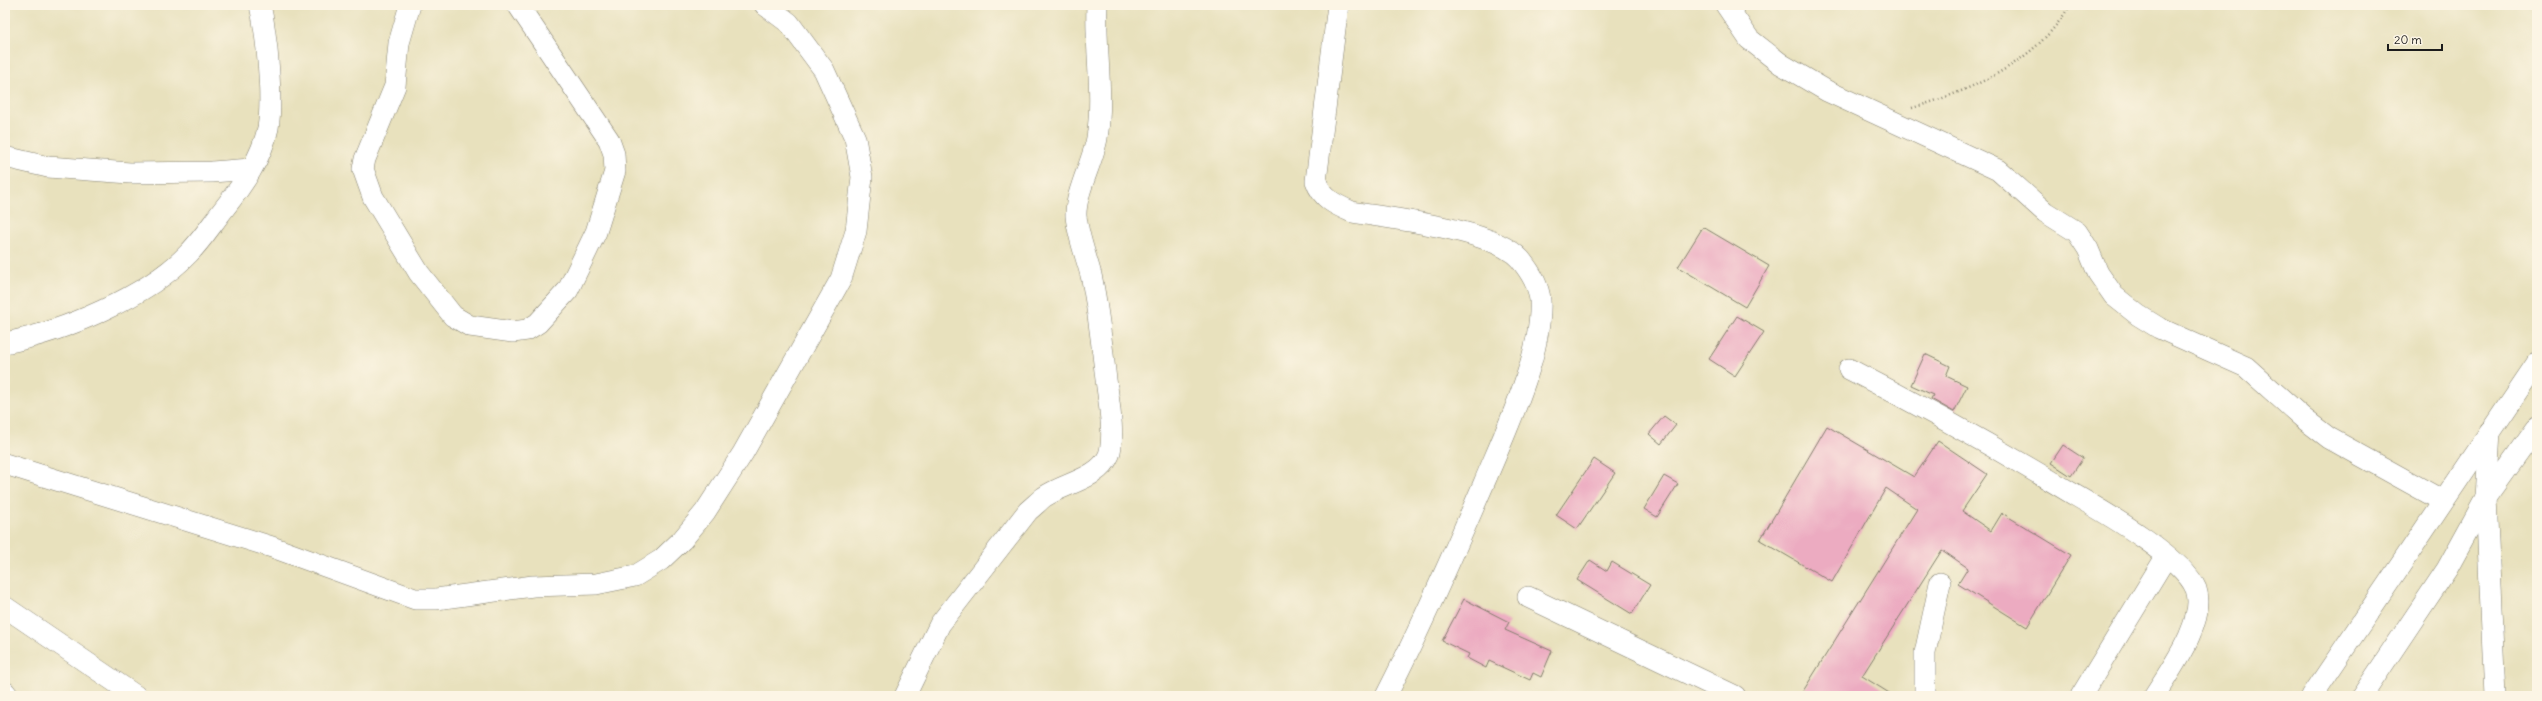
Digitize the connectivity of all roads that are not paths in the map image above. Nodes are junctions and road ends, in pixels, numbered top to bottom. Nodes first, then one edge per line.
1 (260, 5) edge
2 (410, 5) edge
3 (518, 5) edge
4 (765, 5) edge
5 (1097, 5) edge
6 (1338, 5) edge
7 (1726, 5) edge
8 (5, 156) edge
9 (251, 168) junction
10 (5, 343) edge
11 (2537, 363) edge
12 (1849, 369) dead end
13 (2537, 427) edge
14 (2490, 431) junction
15 (5, 464) edge
16 (2486, 498) junction
17 (2444, 502) junction
18 (2166, 557) junction
19 (1940, 583) dead end
20 (1528, 597) dead end
21 (5, 607) edge
22 (5, 692) edge
23 (8, 696) edge
24 (136, 696) edge
25 (905, 696) edge
26 (1386, 696) edge
27 (1735, 696) edge
28 (1925, 696) edge
29 (2081, 696) edge
30 (2154, 696) edge
31 (2312, 696) edge
32 (2362, 696) edge
33 (2495, 696) edge

1 - 9 street
2 - 3 street
4 - 15 street
5 - 25 street
6 - 26 street
7 - 17 street
8 - 9 street
9 - 10 street
11 - 14 street
12 - 18 street
13 - 16 street
14 - 16 street
14 - 17 street
16 - 32 street
16 - 33 street
17 - 31 street
18 - 29 street
18 - 30 street
19 - 28 street
20 - 27 street
21 - 24 street
22 - 23 street

